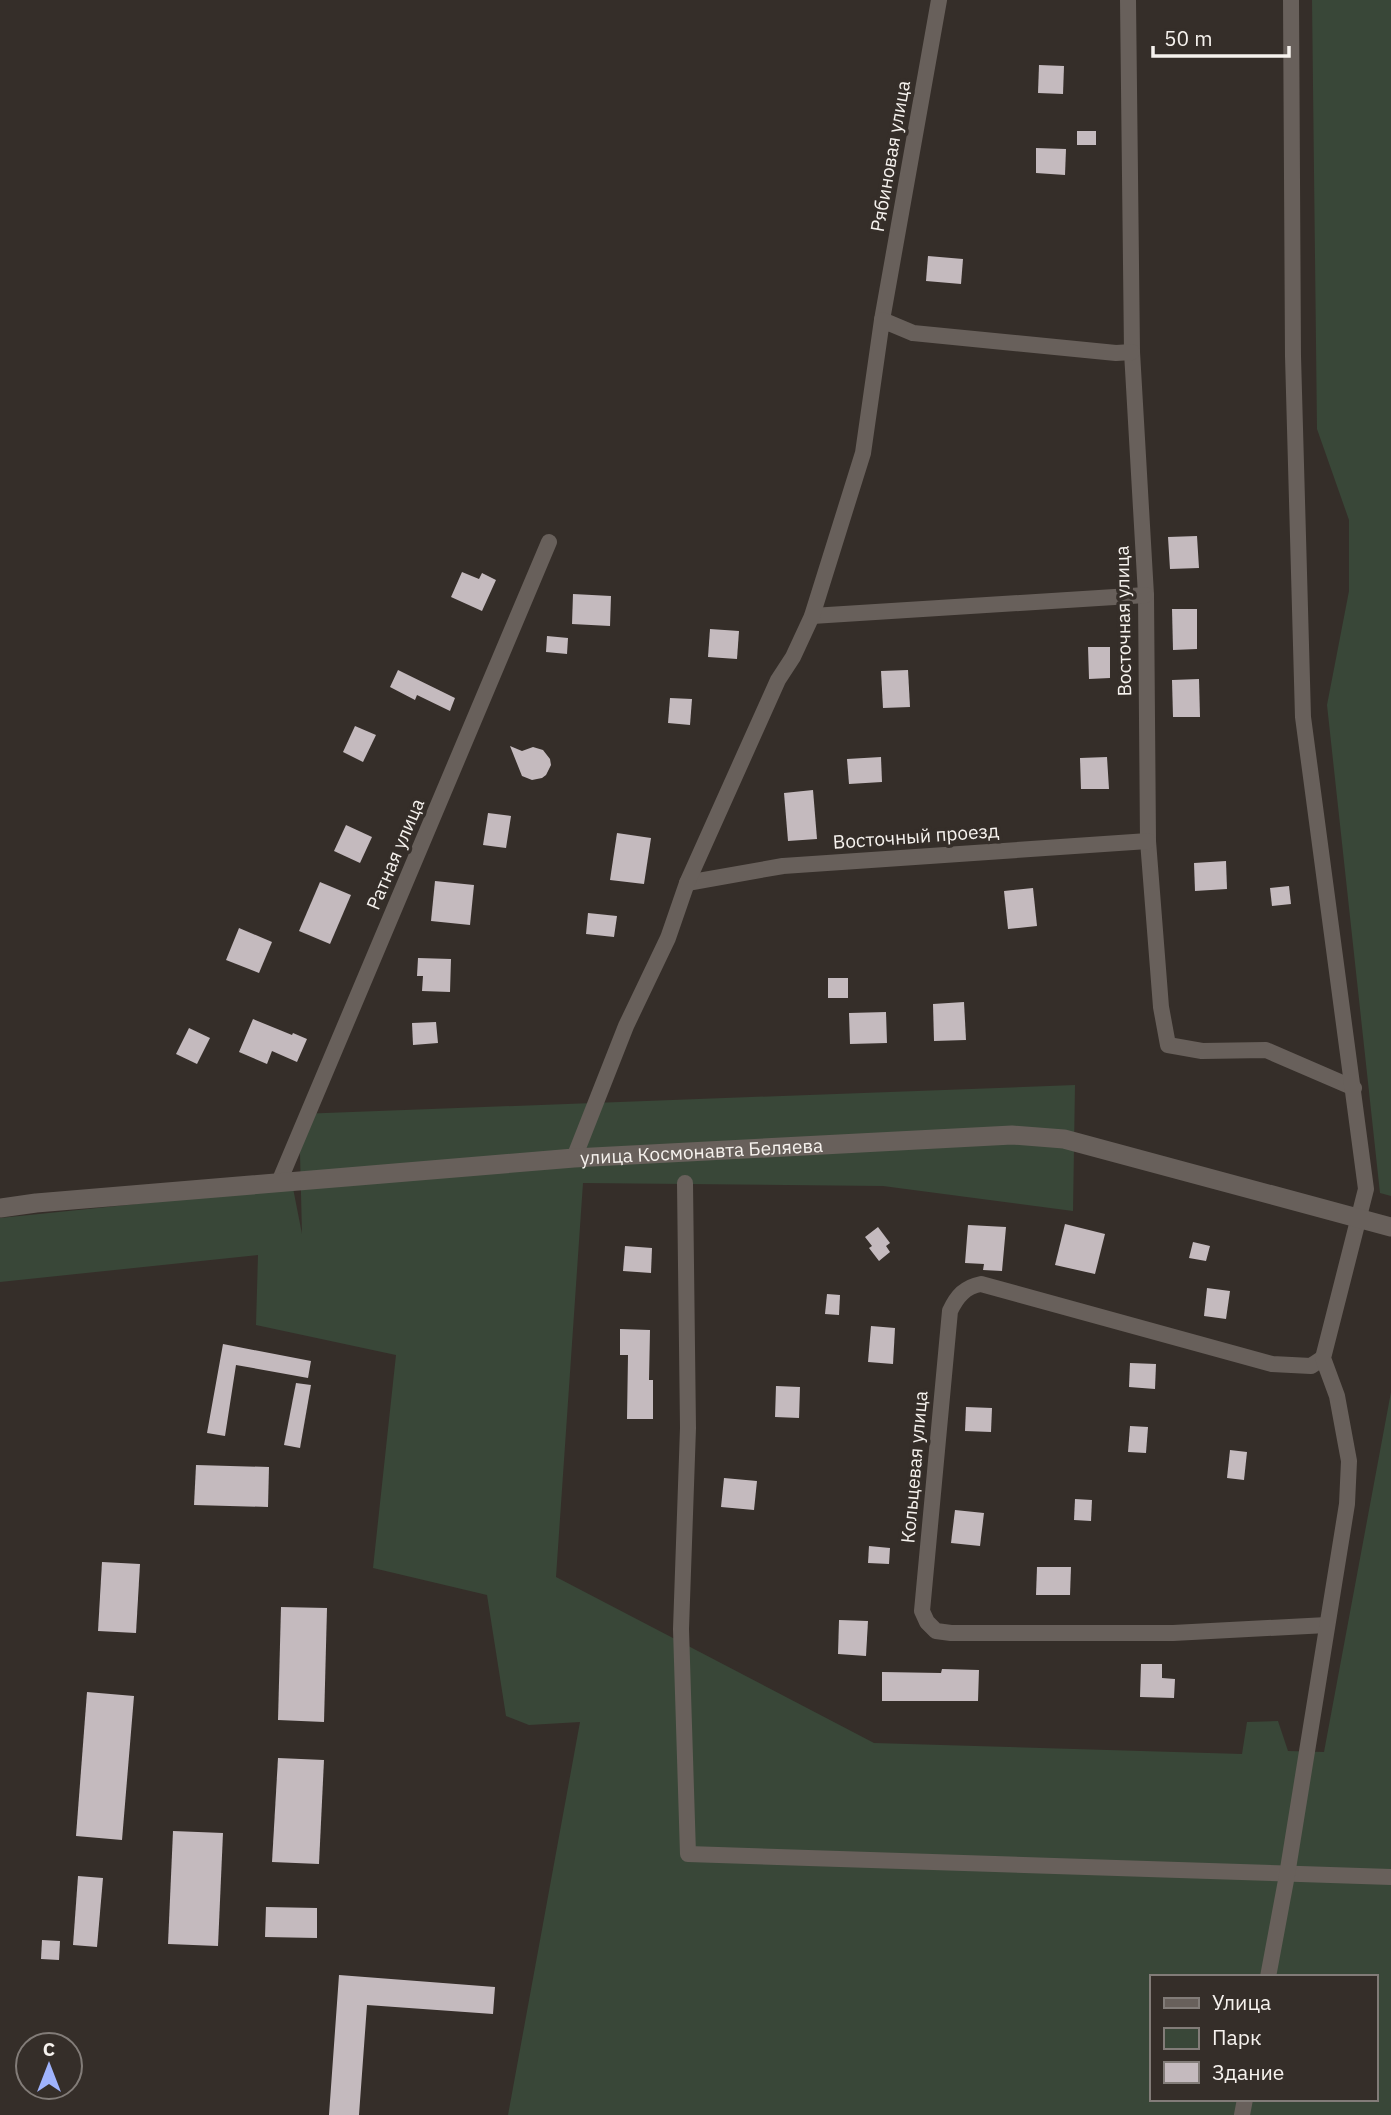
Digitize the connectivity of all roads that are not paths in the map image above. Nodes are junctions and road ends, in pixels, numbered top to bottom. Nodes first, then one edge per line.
1 (939, 0) edge
2 (1128, 0) edge
3 (1291, 0) edge
4 (882, 320) junction
5 (1132, 352) junction
6 (549, 542) dead end
7 (1146, 596) junction
8 (812, 616) junction
9 (1148, 841) junction
10 (687, 883) junction
11 (1354, 1088) junction
12 (574, 1158) junction
13 (279, 1182) junction
14 (685, 1184) dead end
15 (0, 1208) edge
16 (1357, 1219) junction
17 (1391, 1227) edge
18 (1323, 1357) junction
19 (1327, 1625) junction
20 (1287, 1875) junction
21 (1391, 1877) edge
22 (1268, 1975) edge

1 - 4 street, Рябиновая улица
2 - 5 street, Восточная улица
3 - 11 street
4 - 5 street
4 - 8 street, Рябиновая улица
5 - 7 street, Восточная улица
6 - 13 street, Ратная улица
7 - 8 street
7 - 9 street, Восточная улица
8 - 10 street, Рябиновая улица
9 - 10 street, Восточный проезд
9 - 11 street, Восточная улица
10 - 12 street, Рябиновая улица
11 - 16 street
12 - 13 street, улица Космонавта Беляева
12 - 16 street, улица Космонавта Беляева
13 - 15 street, улица Космонавта Беляева
14 - 20 street
16 - 17 street, улица Космонавта Беляева
16 - 18 street
18 - 19 street
18 - 19 street, Кольцевая улица
19 - 20 street
20 - 21 street
20 - 22 street

